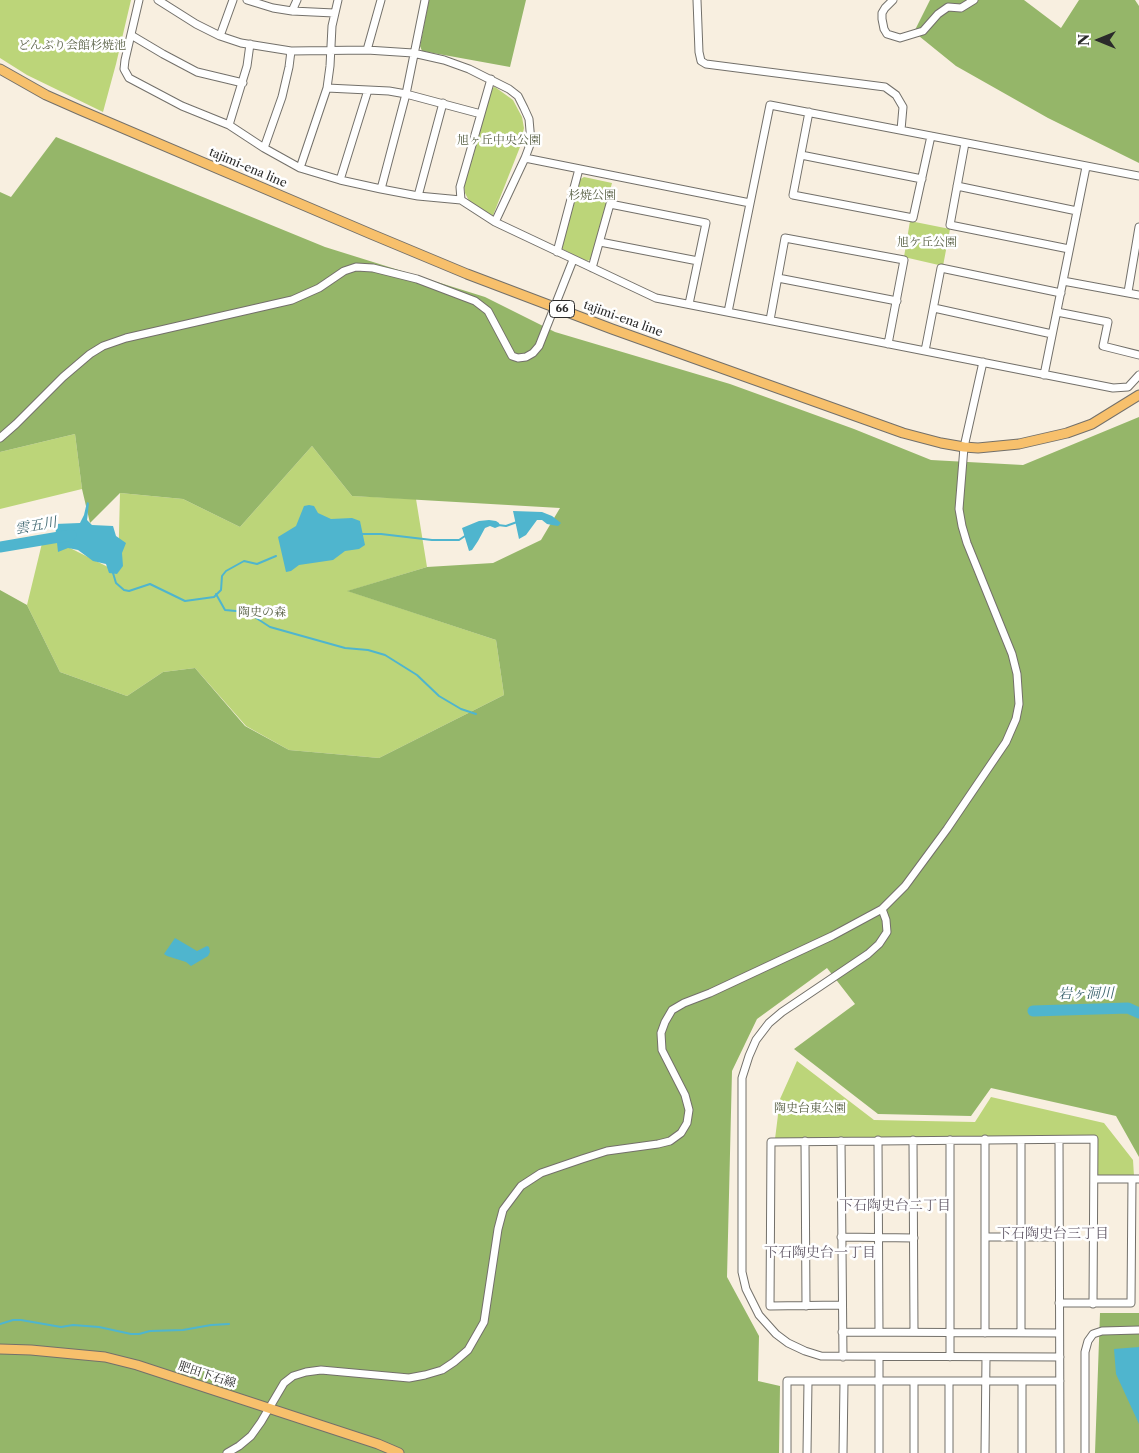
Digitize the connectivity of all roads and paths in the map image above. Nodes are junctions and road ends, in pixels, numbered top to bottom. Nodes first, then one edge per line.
1 (139, 0) edge
2 (158, 0) edge
3 (233, 0) edge
4 (296, 0) edge
5 (338, 0) edge
6 (381, 0) edge
7 (425, 0) edge
8 (697, 0) edge
9 (893, 0) edge
10 (974, 0) edge
11 (252, 1) edge
12 (292, 11) junction
13 (334, 13) junction
14 (131, 35) junction
15 (220, 36) junction
16 (250, 44) junction
17 (367, 50) junction
18 (291, 51) junction
19 (331, 51) junction
20 (413, 53) junction
21 (0, 69) edge
22 (491, 79) junction
23 (243, 84) junction
24 (327, 88) junction
25 (368, 90) junction
26 (406, 94) junction
27 (443, 103) junction
28 (809, 112) junction
29 (481, 114) junction
30 (229, 125) junction
31 (901, 130) junction
32 (931, 136) junction
33 (965, 143) junction
34 (264, 148) junction
35 (801, 156) junction
36 (525, 158) junction
37 (1086, 166) junction
38 (300, 168) junction
39 (579, 169) junction
40 (1139, 176) edge
41 (922, 179) junction
42 (340, 180) junction
43 (957, 186) junction
44 (382, 188) junction
45 (418, 196) junction
46 (461, 200) junction
47 (750, 202) junction
48 (1077, 211) junction
49 (495, 222) junction
50 (1139, 227) edge
51 (600, 242) junction
52 (1069, 249) junction
53 (557, 252) junction
54 (573, 260) junction
55 (698, 261) junction
56 (592, 268) junction
57 (778, 278) junction
58 (1063, 281) junction
59 (1128, 292) junction
60 (1061, 293) junction
61 (1139, 295) edge
62 (896, 301) junction
63 (689, 304) junction
64 (555, 306) junction
65 (934, 308) junction
66 (728, 312) junction
67 (1057, 312) junction
68 (770, 320) junction
69 (1052, 334) junction
70 (888, 344) junction
71 (925, 351) junction
72 (1139, 355) edge
73 (983, 362) junction
74 (1044, 375) junction
75 (1139, 375) edge
76 (1139, 395) edge
77 (0, 438) edge
78 (964, 447) junction
79 (882, 909) junction
80 (878, 1140) junction
81 (913, 1140) junction
82 (950, 1140) junction
83 (985, 1140) junction
84 (1022, 1140) junction
85 (1059, 1140) junction
86 (805, 1141) junction
87 (842, 1141) junction
88 (1135, 1178) edge
89 (1094, 1179) junction
90 (841, 1237) junction
91 (985, 1237) junction
92 (1021, 1237) junction
93 (1059, 1237) junction
94 (878, 1238) junction
95 (914, 1238) junction
96 (1059, 1303) junction
97 (1135, 1303) edge
98 (1093, 1304) junction
99 (842, 1305) junction
100 (806, 1306) junction
101 (1139, 1330) edge
102 (842, 1332) junction
103 (879, 1332) junction
104 (914, 1332) junction
105 (950, 1332) junction
106 (985, 1333) junction
107 (1021, 1333) junction
108 (1059, 1333) junction
109 (0, 1349) edge
110 (843, 1356) junction
111 (879, 1357) junction
112 (950, 1357) junction
113 (986, 1357) junction
114 (1060, 1357) junction
115 (808, 1381) junction
116 (879, 1381) junction
117 (914, 1381) junction
118 (949, 1381) junction
119 (986, 1381) junction
120 (1022, 1381) junction
121 (1060, 1381) junction
122 (844, 1382) junction
123 (268, 1409) junction
124 (228, 1453) edge
125 (400, 1453) edge
126 (787, 1453) edge
127 (807, 1453) edge
128 (843, 1453) edge
129 (879, 1453) edge
130 (914, 1453) edge
131 (949, 1453) edge
132 (985, 1453) edge
133 (1022, 1453) edge
134 (1060, 1453) edge
135 (1085, 1453) edge

1 - 14 street
2 - 15 street
3 - 15 street
4 - 12 street
5 - 13 street
6 - 17 street
7 - 20 street
8 - 31 street
9 - 10 street
11 - 12 street
12 - 13 street
13 - 19 street
14 - 23 street
14 - 30 street
15 - 16 street
16 - 18 street
16 - 23 street
17 - 19 street
17 - 20 street
18 - 19 street
18 - 34 street
19 - 24 street
20 - 22 street
20 - 26 street
21 - 64 main road, tajimi-ena line / 66
22 - 29 street
22 - 36 street
23 - 30 street
24 - 25 street
24 - 38 street
25 - 26 street
25 - 42 street
26 - 27 street
26 - 44 street
27 - 29 street
27 - 45 street
28 - 31 street
28 - 35 street
28 - 47 street
29 - 46 street
30 - 34 street
31 - 32 street
32 - 33 street
32 - 41 street
33 - 37 street
33 - 43 street
34 - 38 street
35 - 41 street
35 - 41 street
36 - 39 street
36 - 49 street
37 - 40 street
37 - 48 street
38 - 42 street
39 - 47 street
39 - 53 street
42 - 44 street
43 - 48 street
43 - 52 street
44 - 45 street
45 - 46 street
46 - 49 street
47 - 66 street
48 - 52 street
49 - 53 street
50 - 59 street
51 - 55 street
51 - 55 street
51 - 56 street
52 - 58 street
53 - 54 street
54 - 56 street
54 - 64 street
55 - 63 street
56 - 63 street
57 - 62 street
57 - 62 street
57 - 68 street
58 - 59 street
58 - 60 street
59 - 61 street
60 - 65 street
60 - 67 street
62 - 70 street
63 - 66 street
64 - 77 street
64 - 78 main road, tajimi-ena line / 66
65 - 69 street
65 - 71 street
66 - 68 street
67 - 69 street
67 - 72 street
68 - 70 street
69 - 74 street
70 - 71 street
71 - 73 street
73 - 74 street
73 - 78 street
74 - 75 street
76 - 78 main road, tajimi-ena line / 66
78 - 79 street
79 - 110 street
79 - 123 street
80 - 81 street
80 - 87 street
80 - 94 street
81 - 82 street
81 - 95 street
82 - 83 street
82 - 105 street
83 - 84 street
83 - 91 street
84 - 85 street
84 - 92 street
85 - 89 street
85 - 93 street
86 - 87 street
86 - 100 street
86 - 100 street
87 - 90 street
88 - 89 street
88 - 97 street
89 - 98 street
90 - 94 street
90 - 99 street
91 - 92 street
91 - 106 street
92 - 93 street
92 - 107 street
93 - 96 street
94 - 95 street
94 - 103 street
95 - 104 street
96 - 98 street
96 - 108 street
97 - 98 street
99 - 100 street
99 - 102 street
101 - 135 street
102 - 103 street
102 - 110 street
103 - 104 street
104 - 105 street
105 - 106 street
105 - 112 street
106 - 107 street
107 - 108 street
108 - 114 street
109 - 123 main road, 肥田下石線
110 - 111 street
111 - 112 street
111 - 116 street
112 - 113 street
113 - 114 street
113 - 119 street
114 - 121 street
115 - 122 street
115 - 126 street
115 - 127 street
116 - 117 street
116 - 122 street
116 - 129 street
117 - 118 street
117 - 130 street
118 - 119 street
118 - 131 street
119 - 120 street
119 - 132 street
120 - 121 street
120 - 133 street
121 - 134 street
122 - 128 street
123 - 124 street
123 - 125 main road, 肥田下石線

